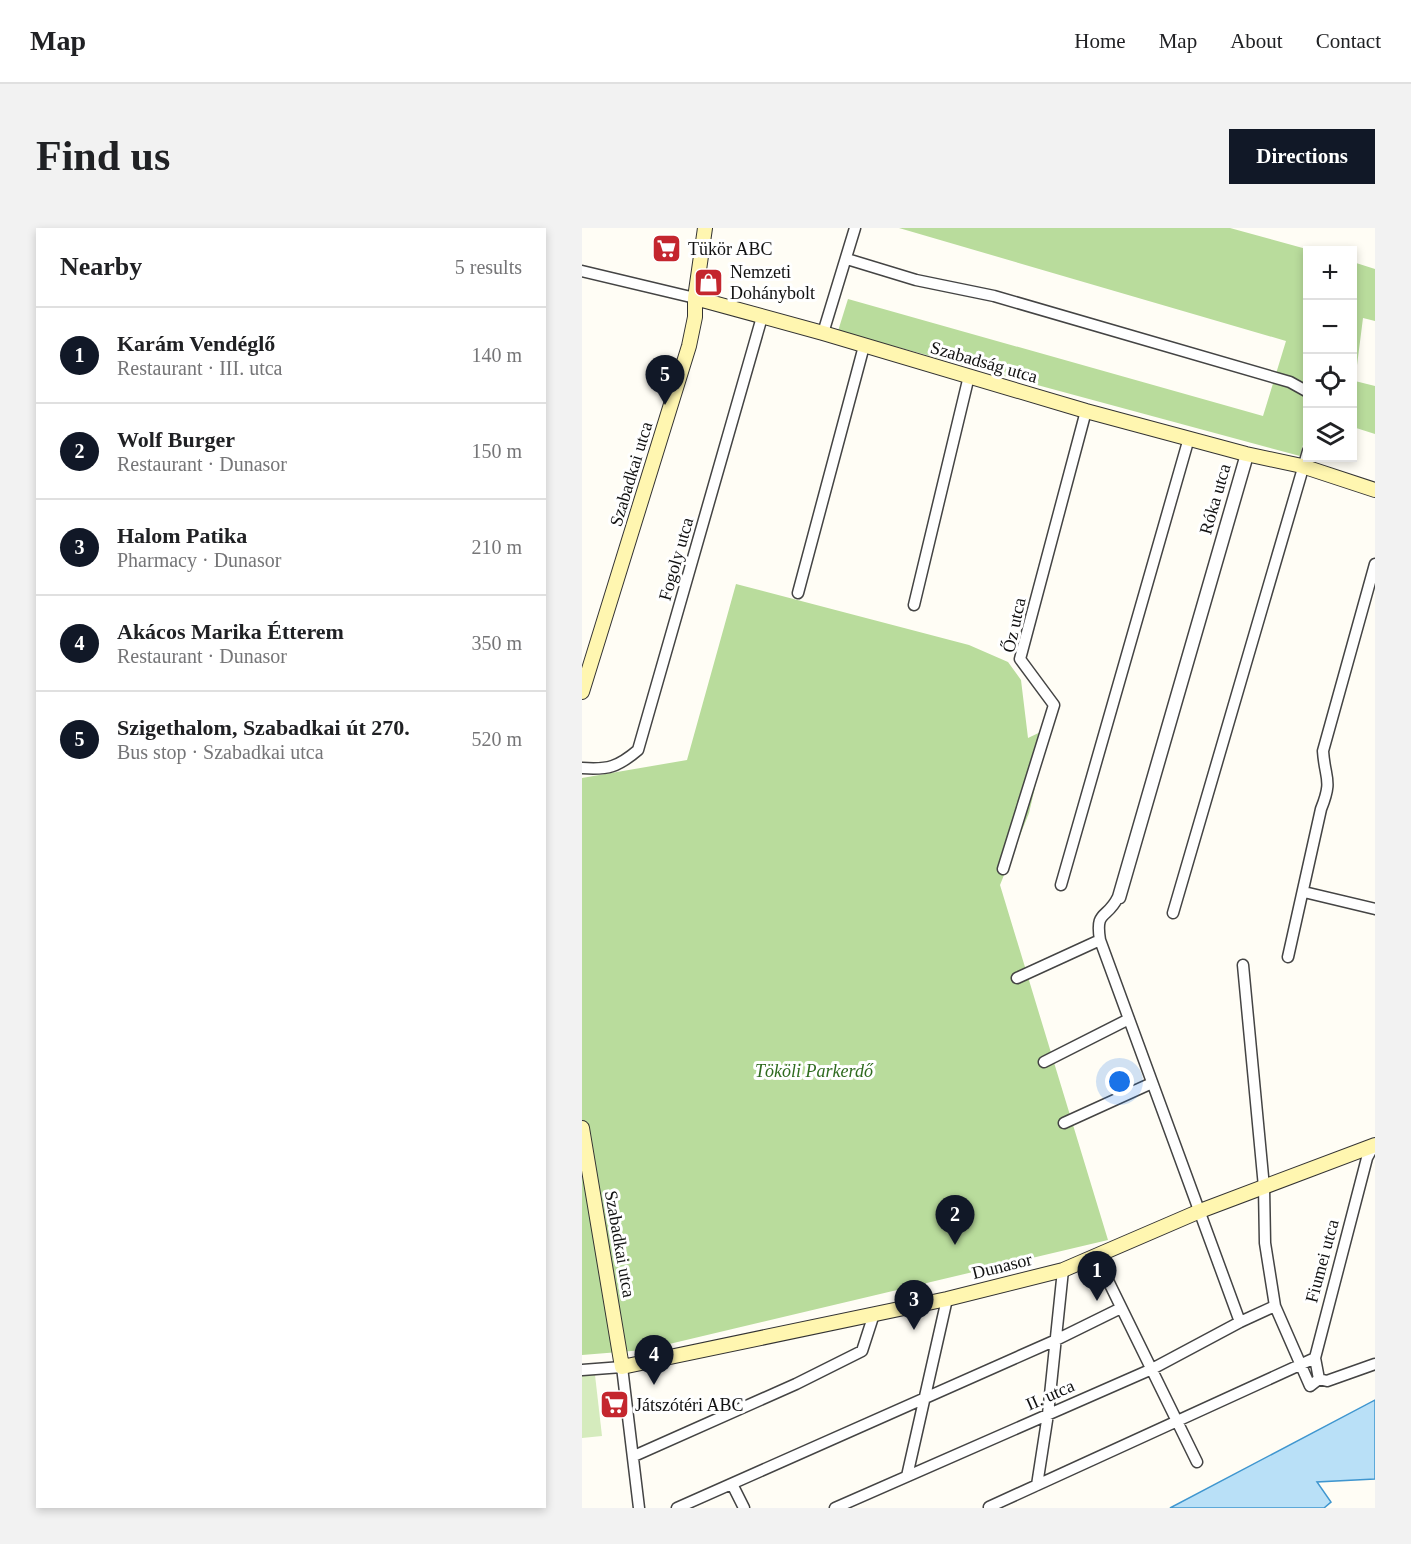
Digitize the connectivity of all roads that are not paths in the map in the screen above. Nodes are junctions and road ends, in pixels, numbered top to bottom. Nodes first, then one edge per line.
1 (705, 228) edge
2 (855, 228) edge
3 (847, 259) junction
4 (582, 271) edge
5 (695, 298) junction
6 (762, 317) junction
7 (823, 333) junction
8 (864, 346) junction
9 (969, 376) junction
10 (1303, 389) edge
11 (1086, 411) junction
12 (1189, 438) junction
13 (1246, 454) junction
14 (1304, 462) edge
15 (1302, 466) junction
16 (1375, 490) edge
17 (1375, 564) edge
18 (798, 593) dead end
19 (914, 605) dead end
20 (583, 688) edge
21 (582, 768) edge
22 (1003, 869) dead end
23 (1061, 885) dead end
24 (1304, 892) junction
25 (1375, 909) edge
26 (1173, 912) dead end
27 (1100, 940) junction
28 (1288, 957) dead end
29 (1243, 965) dead end
30 (1017, 978) dead end
31 (1129, 1019) junction
32 (1044, 1062) dead end
33 (1152, 1083) junction
34 (1064, 1124) dead end
35 (582, 1128) edge
36 (1375, 1144) edge
37 (1264, 1187) junction
38 (1200, 1211) junction
39 (1096, 1256) junction
40 (1063, 1270) junction
41 (946, 1299) junction
42 (1275, 1306) junction
43 (1121, 1308) junction
44 (874, 1314) junction
45 (1240, 1322) junction
46 (1056, 1340) junction
47 (1315, 1358) junction
48 (1300, 1364) junction
49 (1375, 1364) edge
50 (622, 1366) junction
51 (1152, 1369) junction
52 (582, 1370) edge
53 (1314, 1383) junction
54 (923, 1399) junction
55 (1048, 1414) junction
56 (1178, 1422) junction
57 (634, 1456) junction
58 (1197, 1462) dead end
59 (907, 1476) junction
60 (732, 1484) junction
61 (1037, 1485) junction
62 (989, 1507) edge
63 (639, 1508) edge
64 (676, 1508) edge
65 (744, 1508) edge
66 (835, 1508) edge

1 - 5 street, Szabadkai utca
2 - 3 street
3 - 7 street
3 - 10 street
4 - 5 street, Szabadság utca
5 - 6 street, Szabadság utca
5 - 20 street, Szabadkai utca
6 - 7 street, Szabadság utca
6 - 21 street, Fogoly utca
7 - 8 street, Szabadság utca
8 - 9 street, Szabadság utca
8 - 18 street
9 - 11 street, Szabadság utca
9 - 19 street
11 - 12 street, Szabadság utca
11 - 22 street, Őz utca
12 - 13 street, Szabadság utca
12 - 23 street
13 - 15 street, Szabadság utca
13 - 27 street, Róka utca
14 - 15 street
15 - 16 street, Szabadság utca
15 - 26 street
17 - 24 street
24 - 25 street
24 - 28 street
27 - 30 street
27 - 31 street
29 - 37 street
31 - 32 street
31 - 33 street
33 - 34 street
33 - 38 street
35 - 50 street, Szabadkai utca
36 - 37 street, Dunasor
36 - 47 street, Fiumei utca
37 - 38 street, Dunasor
37 - 42 street
38 - 39 street, Dunasor
38 - 45 street
39 - 40 street, Dunasor
39 - 43 street
40 - 41 street, Dunasor
40 - 46 street
41 - 44 street, Dunasor
41 - 54 street
42 - 45 street, II. utca
42 - 48 street
43 - 46 street
43 - 51 street
44 - 50 street, Dunasor
44 - 57 street
45 - 51 street, II. utca
46 - 54 street
46 - 55 street
47 - 48 street
47 - 53 street, Fiumei utca
48 - 53 street
48 - 56 street
49 - 53 street
50 - 52 street
50 - 57 street
51 - 55 street, II. utca
51 - 56 street
54 - 59 street
54 - 60 street
55 - 59 street, II. utca
55 - 61 street
56 - 58 street
56 - 61 street
57 - 63 street
59 - 66 street, II. utca
60 - 64 street
60 - 65 street
61 - 62 street

